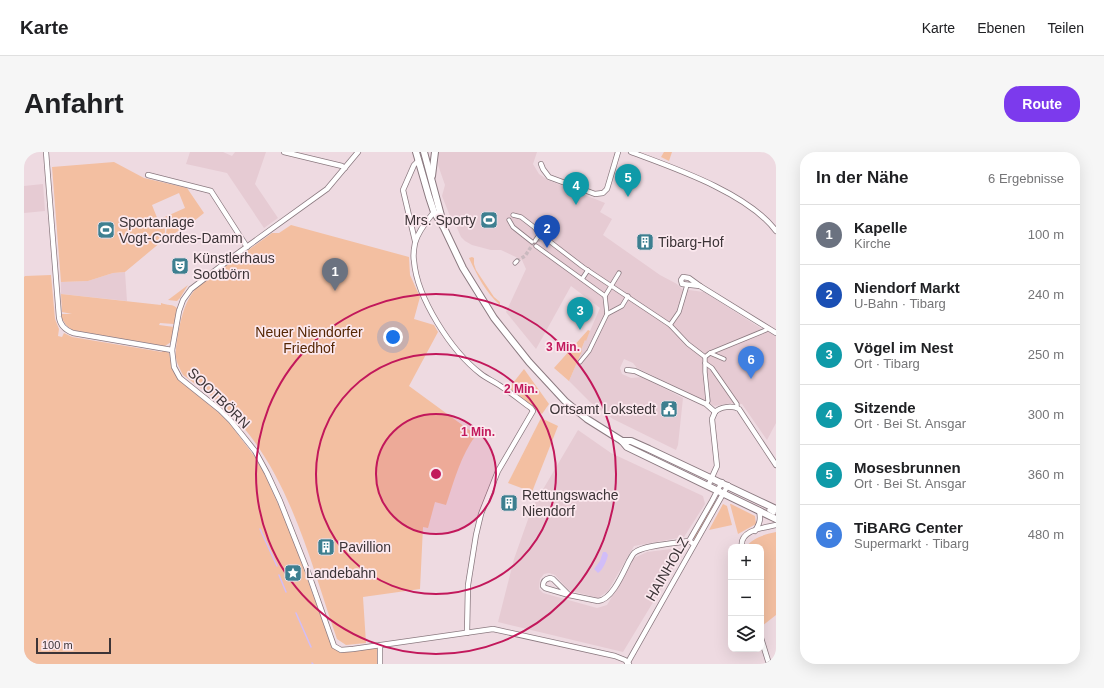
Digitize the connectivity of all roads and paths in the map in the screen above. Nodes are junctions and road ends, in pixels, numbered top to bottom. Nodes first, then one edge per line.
1 (46, 152) edge
2 (284, 152) edge
3 (358, 152) edge
4 (424, 152) edge
5 (434, 152) edge
6 (618, 152) edge
7 (631, 152) edge
8 (416, 153) edge
9 (418, 160) junction
10 (541, 164) dead end
11 (345, 168) junction
12 (148, 175) dead end
13 (432, 181) junction
14 (434, 212) junction
15 (513, 215) dead end
16 (509, 220) dead end
17 (444, 228) junction
18 (544, 228) dead end
19 (776, 231) edge
20 (540, 234) junction
21 (416, 241) junction
22 (536, 246) tunnel mouth
23 (247, 247) junction
24 (573, 260) junction
25 (567, 268) junction
26 (588, 270) junction
27 (619, 273) dead end
28 (582, 279) junction
29 (611, 286) junction
30 (687, 286) junction
31 (700, 286) junction
32 (605, 296) junction
33 (628, 296) junction
34 (607, 314) junction
35 (670, 325) junction
36 (768, 328) junction
37 (776, 332) edge
38 (172, 350) junction
39 (710, 353) junction
40 (705, 357) junction
41 (724, 359) dead end
42 (580, 362) dead end
43 (704, 363) junction
44 (627, 370) dead end
45 (706, 404) junction
46 (737, 408) junction
47 (715, 412) junction
48 (622, 441) junction
49 (774, 459) edge
50 (776, 466) edge
51 (713, 478) junction
52 (725, 484) junction
53 (708, 486) junction
54 (721, 492) junction
55 (773, 509) edge
56 (759, 510) junction
57 (776, 520) edge
58 (776, 525) edge
59 (766, 527) junction
60 (755, 530) junction
61 (689, 541) junction
62 (694, 544) junction
63 (742, 544) edge
64 (569, 595) junction
65 (467, 633) junction
66 (380, 646) junction
67 (764, 648) edge
68 (628, 663) edge
69 (380, 664) edge
70 (769, 664) edge

1 - 38 street
2 - 11 street
3 - 11 street, SOOTBÖRN
4 - 13 main road
5 - 13 main road
6 - 10 street
7 - 19 street
8 - 9 main road
9 - 14 main road
9 - 21 street
11 - 23 street, SOOTBÖRN
12 - 23 street
13 - 17 main road
14 - 17 main road
14 - 21 street
15 - 20 street
16 - 20 street
17 - 48 main road
18 - 20 street
20 - 24 street
21 - 65 street
22 - 25 street
23 - 38 street, SOOTBÖRN
24 - 25 street
24 - 26 street
25 - 28 street
26 - 28 street
26 - 29 street
27 - 29 street
28 - 32 street
29 - 32 street
29 - 33 street
30 - 31 street
30 - 31 street
30 - 35 street
31 - 36 street
32 - 34 street
33 - 34 street
33 - 35 street
34 - 42 street
35 - 40 street
36 - 37 street
36 - 39 street
38 - 66 street, SOOTBÖRN
39 - 40 street
39 - 41 street
40 - 43 street
43 - 45 street
43 - 46 street
44 - 45 street
45 - 47 street
46 - 47 street
46 - 49 street
47 - 51 street
48 - 51 main road
48 - 53 main road
49 - 50 street
51 - 52 main road
51 - 53 street
52 - 54 street, HAINHOLZ
52 - 55 main road
53 - 54 main road
54 - 56 main road
54 - 61 street, HAINHOLZ
54 - 62 street, HAINHOLZ
56 - 57 main road
56 - 60 street
57 - 59 street
58 - 59 street
59 - 60 street
60 - 63 street
61 - 62 street
61 - 64 street
62 - 68 street, HAINHOLZ
64 - 64 street
65 - 66 street
65 - 68 street
66 - 69 street
67 - 70 street

